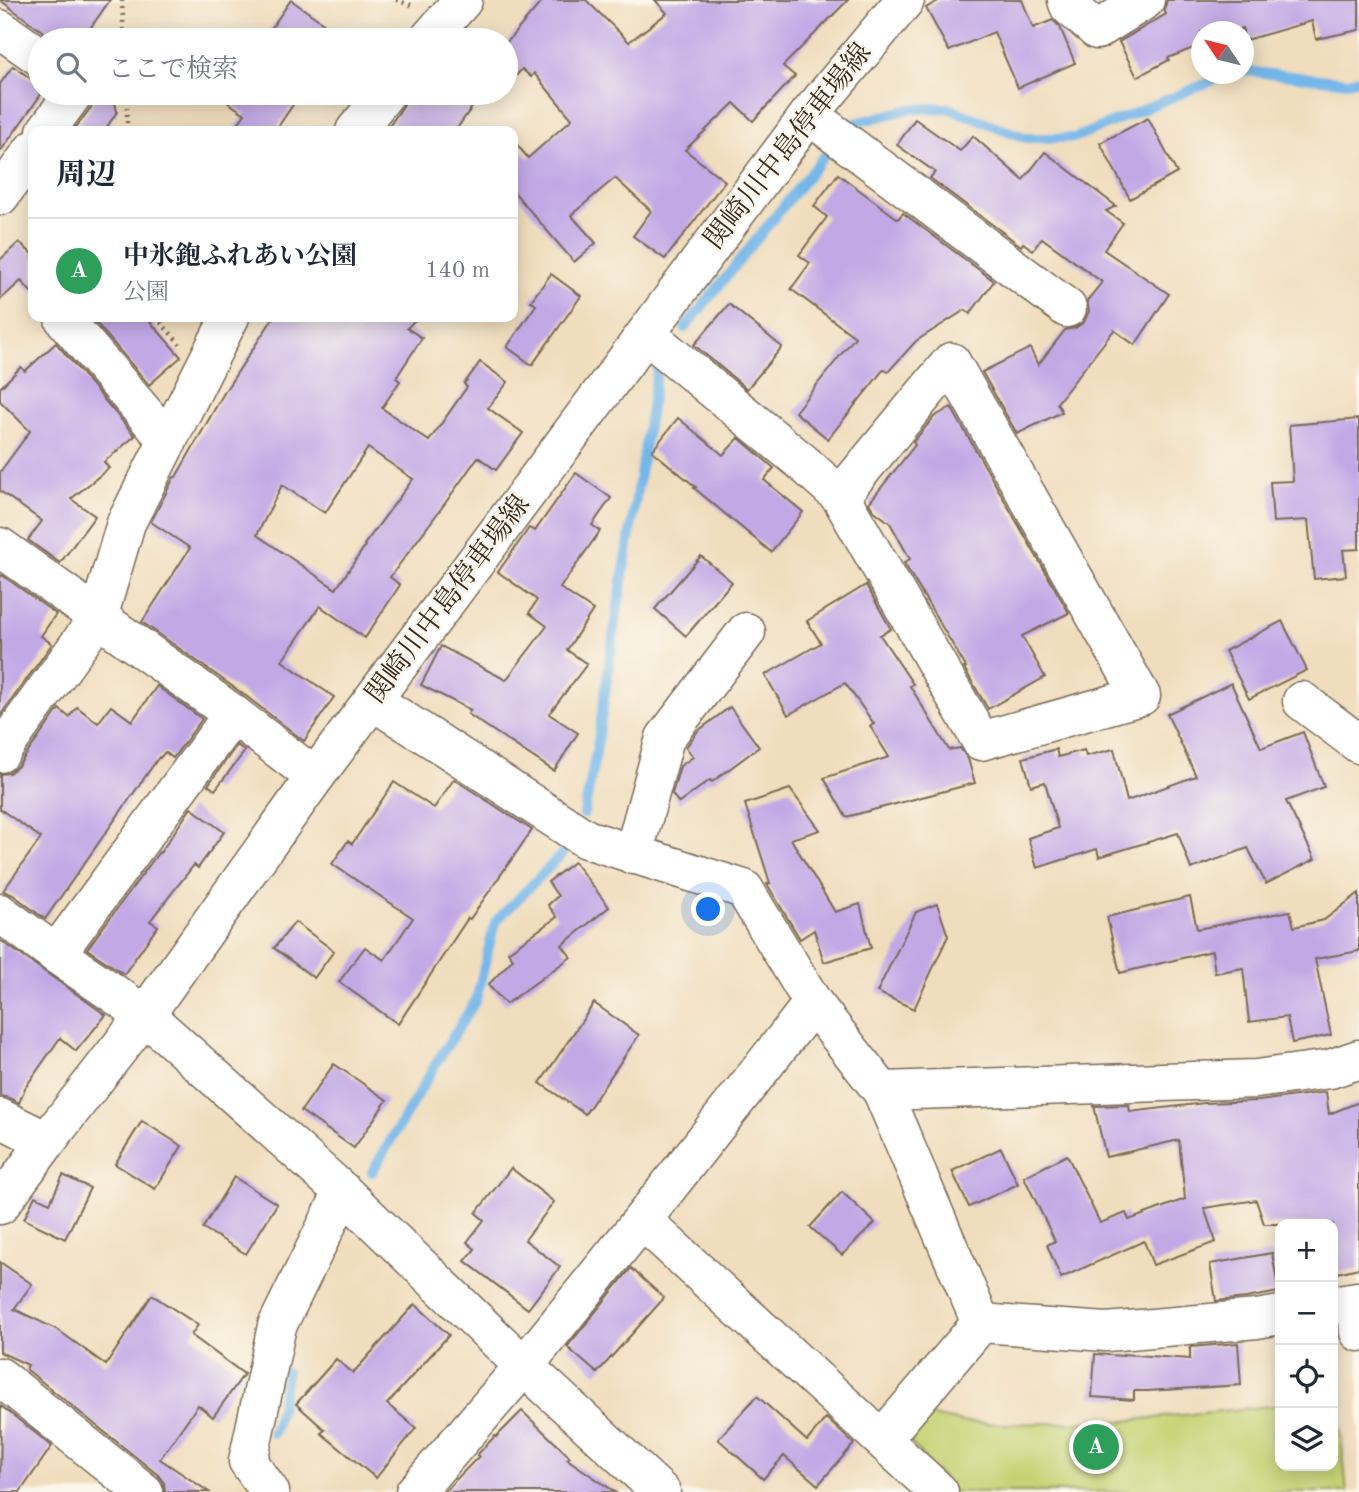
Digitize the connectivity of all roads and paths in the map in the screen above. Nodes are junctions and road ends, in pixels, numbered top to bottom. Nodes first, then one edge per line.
1 (123, 0) edge
2 (463, 0) edge
3 (905, 0) edge
4 (1067, 0) edge
5 (1144, 0) edge
6 (124, 28) edge
7 (438, 28) edge
8 (0, 29) edge
9 (28, 49) edge
10 (65, 105) edge
11 (127, 105) edge
12 (376, 105) edge
13 (809, 116) junction
14 (50, 126) edge
15 (127, 126) edge
16 (359, 126) edge
17 (28, 157) edge
18 (0, 196) edge
19 (1067, 308) dead end
20 (67, 322) edge
21 (228, 322) edge
22 (646, 334) junction
23 (168, 441) junction
24 (840, 496) junction
25 (0, 547) edge
26 (98, 618) junction
27 (746, 632) dead end
28 (373, 701) junction
29 (1302, 701) dead end
30 (233, 714) junction
31 (1359, 744) edge
32 (0, 753) edge
33 (315, 777) junction
34 (633, 855) junction
35 (0, 912) edge
36 (56, 954) junction
37 (813, 1003) junction
38 (145, 1015) junction
39 (1359, 1059) edge
40 (881, 1091) junction
41 (0, 1118) edge
42 (47, 1141) junction
43 (343, 1192) junction
44 (0, 1205) edge
45 (642, 1220) junction
46 (1338, 1304) edge
47 (1275, 1316) edge
48 (981, 1323) junction
49 (1359, 1332) edge
50 (524, 1366) junction
51 (0, 1377) edge
52 (882, 1439) junction
53 (144, 1492) edge
54 (270, 1492) edge
55 (415, 1492) edge
56 (661, 1492) edge
57 (939, 1492) edge

1 - 6 path
2 - 7 street
3 - 13 street, 関崎川中島停車場線
4 - 5 street
8 - 9 street
10 - 14 street
11 - 15 path
12 - 16 street
13 - 19 street
13 - 22 street, 関崎川中島停車場線
17 - 18 street
20 - 23 street
21 - 23 street
22 - 24 street
22 - 28 street, 関崎川中島停車場線
23 - 26 street
24 - 24 street
25 - 26 street
26 - 30 street
26 - 32 street
27 - 34 street
28 - 33 street, 関崎川中島停車場線
28 - 34 street
29 - 31 street
30 - 33 street
30 - 36 street
33 - 38 street, 関崎川中島停車場線
34 - 37 street
35 - 36 street
36 - 38 street
37 - 40 street
37 - 45 street
38 - 42 street, 関崎川中島停車場線
38 - 43 street
39 - 40 street
40 - 48 street
41 - 42 street
42 - 44 street, 関崎川中島停車場線
43 - 50 street
43 - 54 street
45 - 50 street
45 - 52 street
46 - 49 street
47 - 48 street
48 - 52 street
50 - 55 street
50 - 56 street
51 - 53 street
52 - 57 street

